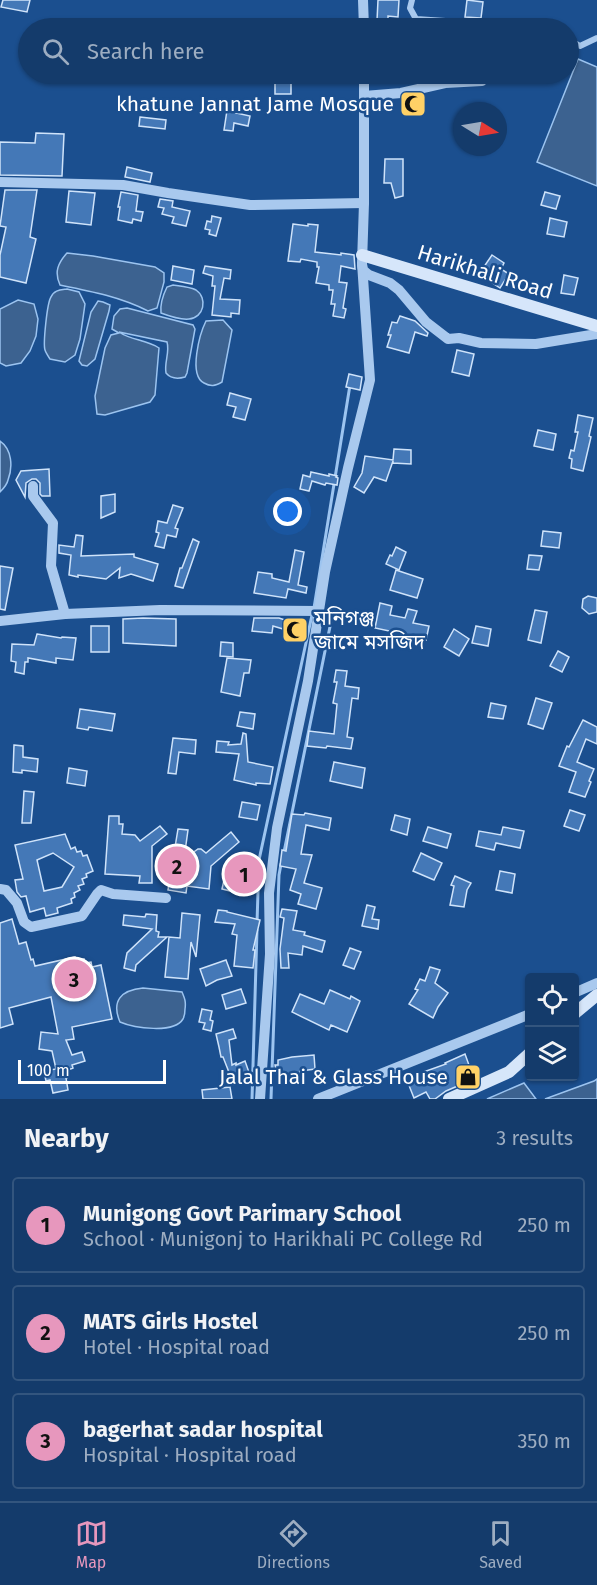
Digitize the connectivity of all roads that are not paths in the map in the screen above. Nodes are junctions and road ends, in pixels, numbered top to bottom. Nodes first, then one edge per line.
1 (363, 0) edge
2 (412, 0) edge
3 (364, 18) edge
4 (415, 18) edge
5 (597, 38) edge
6 (579, 45) edge
7 (364, 84) edge
8 (441, 84) edge
9 (364, 96) junction
10 (0, 182) edge
11 (364, 203) junction
12 (362, 259) junction
13 (597, 326) edge
14 (597, 334) edge
15 (33, 486) dead end
16 (318, 611) junction
17 (65, 614) junction
18 (0, 621) edge
19 (0, 889) edge
20 (166, 898) dead end
21 (597, 983) edge
22 (579, 991) edge
23 (597, 995) edge
24 (579, 1010) edge
25 (525, 1016) edge
26 (525, 1058) edge
27 (260, 1099) edge
28 (318, 1099) edge
29 (449, 1099) edge

1 - 3 street
2 - 4 street
5 - 6 street
7 - 9 street
8 - 9 street
9 - 11 street
10 - 11 street
11 - 12 street
12 - 13 main road, Harikhali Road
12 - 14 street
12 - 16 street
15 - 17 street
16 - 17 street
16 - 27 street
17 - 18 street
19 - 20 street
21 - 22 street
23 - 24 main road
25 - 28 street
26 - 29 main road

